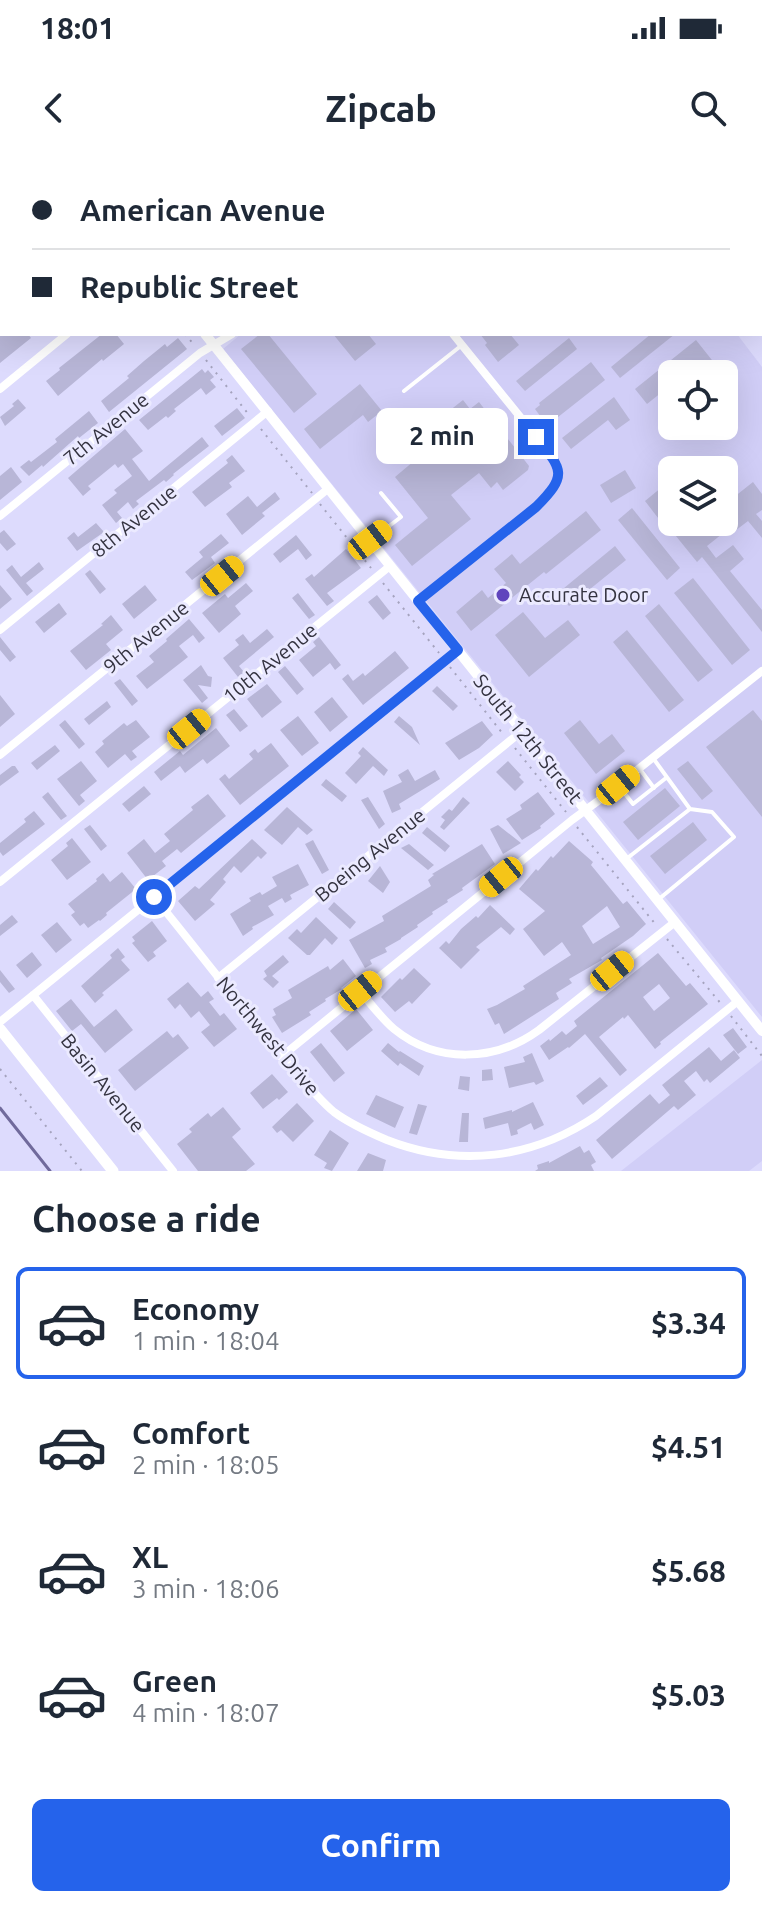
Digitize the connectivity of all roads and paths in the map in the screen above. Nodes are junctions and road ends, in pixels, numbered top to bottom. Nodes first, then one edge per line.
1 (65, 336) edge
2 (187, 336) edge
3 (207, 336) edge
4 (229, 336) edge
5 (455, 336) edge
6 (214, 345) junction
7 (462, 345) junction
8 (200, 353) junction
9 (0, 389) edge
10 (404, 391) dead end
11 (268, 411) junction
12 (255, 422) junction
13 (329, 488) junction
14 (381, 493) dead end
15 (316, 499) junction
16 (0, 516) edge
17 (370, 540) junction
18 (390, 566) junction
19 (378, 576) junction
20 (418, 601) junction
21 (0, 630) edge
22 (458, 650) junction
23 (445, 661) junction
24 (762, 671) edge
25 (522, 731) junction
26 (510, 742) junction
27 (0, 755) edge
28 (653, 758) junction
29 (639, 768) junction
30 (667, 778) junction
31 (618, 785) junction
32 (654, 788) junction
33 (690, 809) junction
34 (585, 810) junction
35 (572, 820) junction
36 (625, 860) junction
37 (0, 882) edge
38 (154, 897) junction
39 (657, 900) junction
40 (675, 922) junction
41 (661, 932) junction
42 (218, 978) junction
43 (360, 991) junction
44 (33, 995) junction
45 (738, 1001) junction
46 (726, 1010) junction
47 (0, 1022) edge
48 (0, 1029) edge
49 (762, 1031) edge
50 (762, 1056) edge
51 (281, 1057) junction
52 (0, 1069) edge
53 (82, 1171) edge
54 (113, 1171) edge
55 (173, 1171) edge

1 - 9 street
2 - 8 path
3 - 6 street, South 12th Street
4 - 6 street, 7th Avenue
5 - 7 street
6 - 8 street, 7th Avenue
6 - 11 street, South 12th Street
7 - 10 lane
7 - 20 street
8 - 12 path
8 - 16 street, 7th Avenue
11 - 12 street, 8th Avenue
11 - 13 street, South 12th Street
12 - 15 path
12 - 21 street, 8th Avenue
13 - 15 street, 9th Avenue
13 - 17 street, South 12th Street
14 - 17 lane
15 - 19 path
15 - 27 street, 9th Avenue
17 - 18 street, South 12th Street
18 - 19 street, 10th Avenue
18 - 20 street, South 12th Street
19 - 23 path
19 - 37 street, 10th Avenue
20 - 22 street, South 12th Street
22 - 23 street
22 - 25 street, South 12th Street
23 - 26 path
23 - 38 street
24 - 28 street
25 - 26 street, Boeing Avenue
25 - 34 street, South 12th Street
26 - 35 path
26 - 42 street, Boeing Avenue
28 - 29 street
28 - 30 lane
29 - 31 street
29 - 32 lane
30 - 32 lane
30 - 33 lane
31 - 32 lane
31 - 34 street
33 - 36 lane
33 - 39 lane
34 - 35 street
34 - 36 street, South 12th Street
35 - 41 path
35 - 43 street
36 - 39 street, South 12th Street
38 - 42 street, Northwest Drive
38 - 44 street
39 - 40 street, South 12th Street
40 - 41 street
40 - 45 street, South 12th Street
41 - 43 street
41 - 46 path
42 - 51 street, Northwest Drive
43 - 51 street
44 - 47 street
44 - 55 street, Basin Avenue
45 - 46 street, Northwest Drive
45 - 49 street, South 12th Street
46 - 50 path
46 - 51 street, Northwest Drive
48 - 54 main road
52 - 53 path

